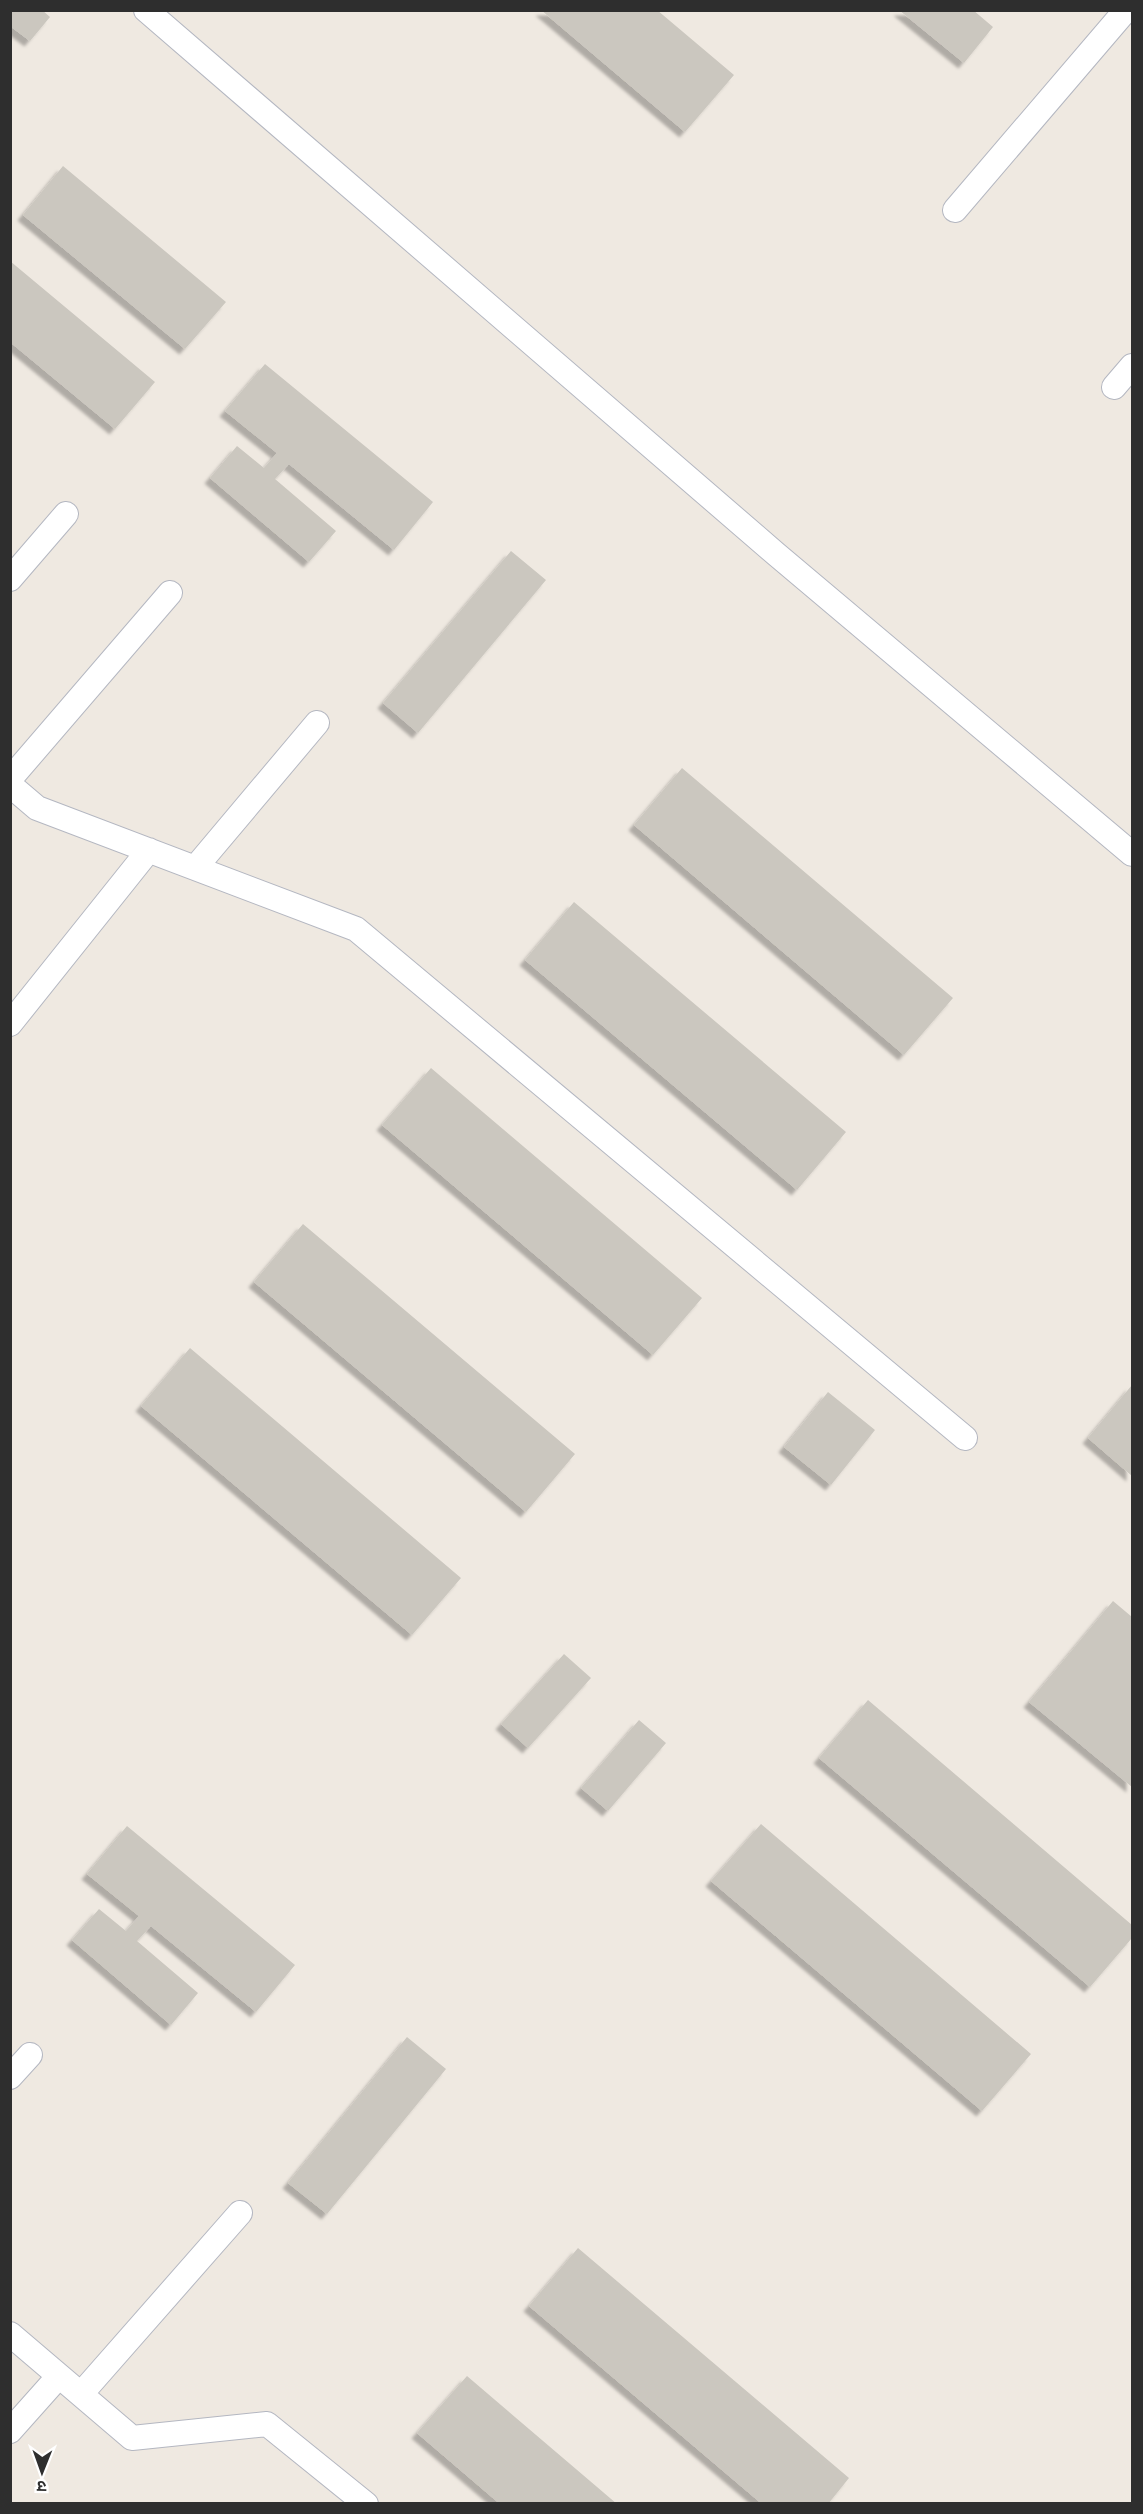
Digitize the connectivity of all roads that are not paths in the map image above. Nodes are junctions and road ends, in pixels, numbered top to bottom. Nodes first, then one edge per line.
1 (146, 10) edge
2 (1126, 10) edge
3 (954, 210) dead end
4 (1132, 366) edge
5 (1114, 387) dead end
6 (66, 514) dead end
7 (10, 579) edge
8 (170, 593) dead end
9 (317, 723) dead end
10 (10, 779) edge
11 (10, 785) edge
12 (149, 850) junction
13 (1132, 854) edge
14 (195, 868) junction
15 (10, 1024) edge
16 (965, 1438) dead end
17 (30, 2055) dead end
18 (10, 2077) edge
19 (240, 2213) dead end
20 (10, 2334) edge
21 (59, 2376) junction
22 (81, 2394) junction
23 (10, 2431) edge
24 (366, 2504) edge

1 - 13 lane
2 - 3 lane
4 - 5 lane
6 - 7 lane
8 - 10 lane
9 - 14 lane
11 - 12 lane
12 - 14 lane
12 - 15 lane
14 - 16 lane
17 - 18 lane
19 - 22 lane
20 - 21 lane
21 - 22 lane
21 - 23 lane
22 - 24 lane

